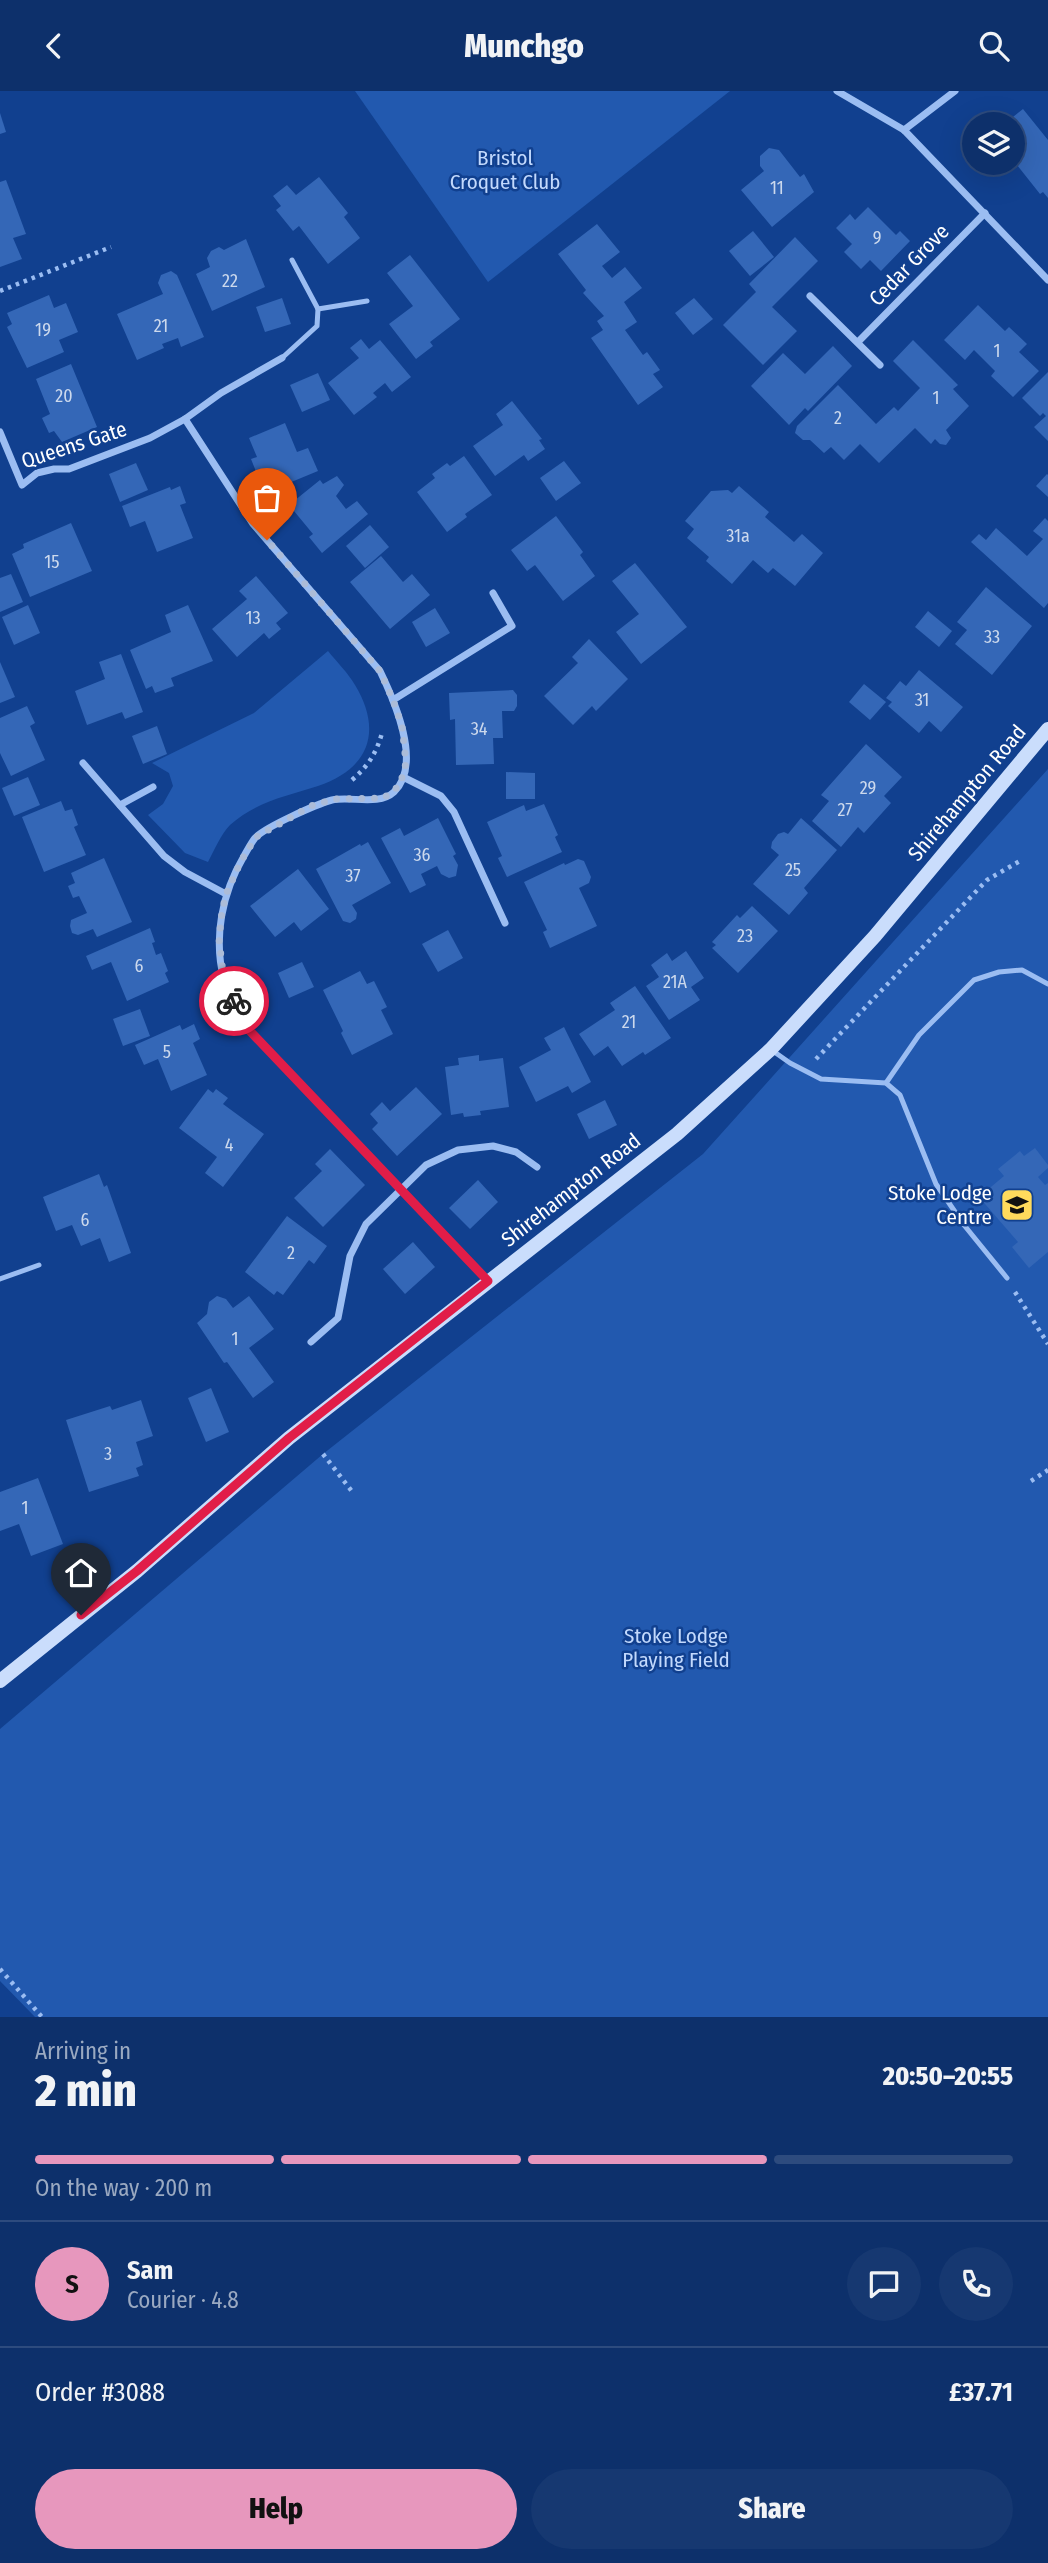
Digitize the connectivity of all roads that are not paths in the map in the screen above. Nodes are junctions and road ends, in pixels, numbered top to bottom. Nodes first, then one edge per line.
1 (837, 91) edge
2 (955, 91) edge
3 (904, 130) junction
4 (985, 212) junction
5 (292, 260) dead end
6 (1048, 280) edge
7 (810, 296) dead end
8 (367, 301) dead end
9 (318, 309) junction
10 (858, 342) junction
11 (282, 358) joint
12 (880, 365) dead end
13 (185, 419) junction
14 (0, 432) edge
15 (493, 593) dead end
16 (393, 700) junction
17 (1048, 729) edge
18 (83, 763) dead end
19 (404, 777) junction
20 (153, 787) dead end
21 (120, 805) junction
22 (226, 894) junction
23 (505, 923) dead end
24 (1048, 984) edge
25 (771, 1049) junction
26 (886, 1083) junction
27 (537, 1167) dead end
28 (401, 1190) junction
29 (39, 1265) dead end
30 (1007, 1278) road end
31 (0, 1279) edge
32 (488, 1281) junction
33 (311, 1342) dead end
34 (0, 1681) edge

1 - 3 street
2 - 3 street
3 - 4 street
4 - 6 street
4 - 10 street, Cedar Grove
5 - 9 lane
7 - 10 street
8 - 9 lane
9 - 11 lane
10 - 12 street
11 - 13 street, Queens Gate
13 - 14 street, Queens Gate
13 - 16 street
15 - 16 street
16 - 19 street
17 - 25 main road, Shirehampton Road
18 - 21 street
19 - 22 street
19 - 23 street
20 - 21 street
21 - 22 street
22 - 28 street
24 - 26 lane
25 - 26 lane
25 - 32 main road, Shirehampton Road
26 - 30 lane
27 - 28 street
28 - 32 street
28 - 33 street
29 - 31 lane
32 - 34 main road, Shirehampton Road

